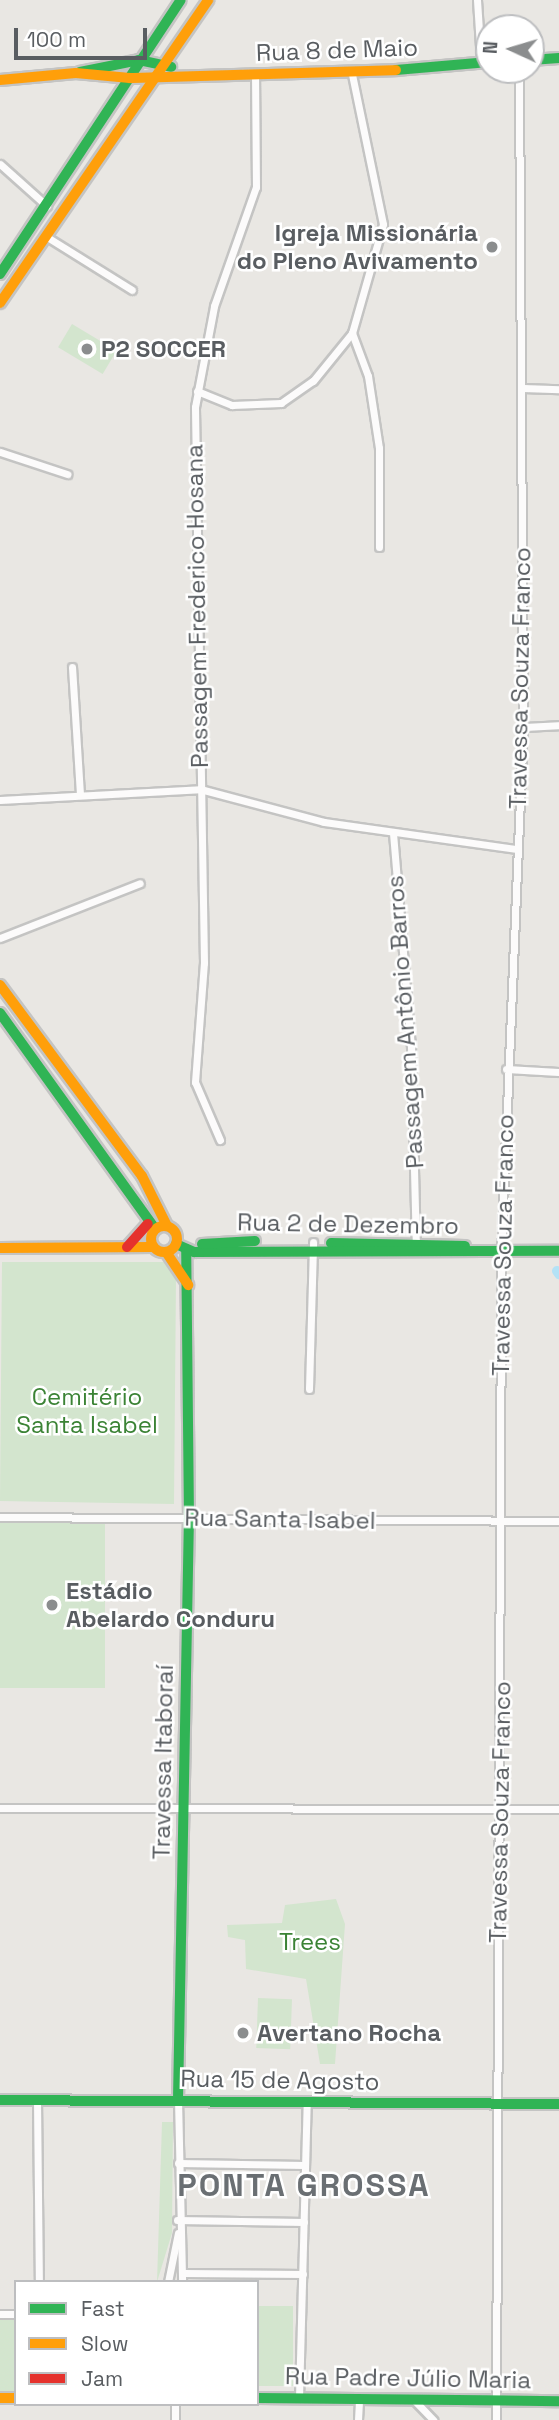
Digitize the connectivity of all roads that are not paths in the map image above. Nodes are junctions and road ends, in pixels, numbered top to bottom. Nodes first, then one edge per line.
1 (181, 0) edge
2 (208, 0) edge
3 (139, 60) junction
4 (475, 63) edge
5 (163, 64) junction
6 (187, 72) junction
7 (76, 73) junction
8 (156, 74) junction
9 (352, 74) junction
10 (255, 75) junction
11 (130, 78) junction
12 (0, 79) edge
13 (519, 84) edge
14 (0, 164) edge
15 (48, 207) junction
16 (47, 237) junction
17 (0, 274) edge
18 (132, 290) dead end
19 (0, 303) edge
20 (352, 333) junction
21 (523, 388) junction
22 (559, 389) edge
23 (197, 391) junction
24 (0, 452) edge
25 (67, 474) dead end
26 (379, 547) dead end
27 (72, 667) dead end
28 (559, 725) edge
29 (523, 727) junction
30 (200, 789) junction
31 (80, 794) junction
32 (0, 800) edge
33 (393, 833) junction
34 (517, 849) junction
35 (139, 883) dead end
36 (0, 937) edge
37 (0, 985) edge
38 (0, 1013) edge
39 (506, 1069) junction
40 (559, 1072) edge
41 (220, 1140) dead end
42 (145, 1208) junction
43 (167, 1226) junction
44 (155, 1229) junction
45 (313, 1246) junction
46 (127, 1247) junction
47 (153, 1247) junction
48 (181, 1247) junction
49 (0, 1248) edge
50 (416, 1249) junction
51 (504, 1250) junction
52 (559, 1251) edge
53 (166, 1252) junction
54 (188, 1285) junction
55 (309, 1389) dead end
56 (0, 1517) edge
57 (189, 1518) junction
58 (503, 1521) junction
59 (559, 1521) edge
60 (0, 1808) edge
61 (184, 1809) junction
62 (500, 1809) junction
63 (559, 1809) edge
64 (178, 2099) junction
65 (0, 2100) edge
66 (37, 2100) junction
67 (307, 2101) junction
68 (496, 2104) junction
69 (559, 2104) edge
70 (178, 2163) junction
71 (305, 2165) junction
72 (177, 2220) junction
73 (304, 2222) junction
74 (178, 2233) junction
75 (183, 2273) junction
76 (303, 2274) junction
77 (39, 2280) edge
78 (167, 2280) edge
79 (182, 2280) edge
80 (259, 2398) edge
81 (299, 2398) junction
82 (359, 2398) junction
83 (414, 2399) junction
84 (495, 2400) junction
85 (559, 2401) edge
86 (358, 2420) edge
87 (433, 2420) edge
88 (496, 2420) edge

1 - 3 main road
2 - 5 main road
3 - 5 main road, Rua 8 de Maio
3 - 7 main road, Rua 8 de Maio
3 - 11 main road
4 - 9 main road, Rua 8 de Maio
5 - 6 main road, Rua 8 de Maio
5 - 8 main road
6 - 8 main road, Rua 8 de Maio
6 - 10 main road, Rua 8 de Maio
7 - 11 main road, Rua 8 de Maio
7 - 12 main road, Rua 8 de Maio
8 - 11 main road, Rua 8 de Maio
8 - 16 main road
9 - 10 main road, Rua 8 de Maio
9 - 20 street
10 - 23 street, Passagem Frederico Hosana
11 - 15 main road
13 - 21 street, Travessa Souza Franco
14 - 15 street
15 - 17 main road
16 - 18 street
16 - 19 main road
20 - 23 street
20 - 26 street
21 - 22 street
21 - 29 street, Travessa Souza Franco
23 - 30 street, Passagem Frederico Hosana
24 - 25 street
27 - 31 street
28 - 29 street
29 - 34 street, Travessa Souza Franco
30 - 31 street
30 - 33 street
30 - 41 street, Passagem Frederico Hosana
31 - 32 street
33 - 34 street
33 - 50 street, Passagem Antônio Barros
34 - 39 street, Travessa Souza Franco
35 - 36 street
37 - 43 main road
38 - 42 main road
39 - 40 street
39 - 51 street, Travessa Souza Franco
42 - 44 main road
42 - 46 main road
43 - 44 main road
43 - 48 main road
44 - 47 main road
45 - 48 main road, Rua 2 de Dezembro
45 - 50 main road, Rua 2 de Dezembro
45 - 55 street
46 - 47 main road
46 - 49 main road
47 - 53 main road
48 - 53 main road
48 - 54 main road, Travessa Itaboraí
50 - 51 main road, Rua 2 de Dezembro
51 - 52 main road, Rua 2 de Dezembro
51 - 58 street, Travessa Souza Franco
53 - 54 main road
54 - 57 main road, Travessa Itaboraí
56 - 57 street, Rua Santa Isabel
57 - 58 street, Rua Santa Isabel
57 - 61 main road, Travessa Itaboraí
58 - 59 street, Rua Santa Isabel
58 - 62 street, Travessa Souza Franco
60 - 61 street
61 - 62 street
61 - 64 main road, Travessa Itaboraí
62 - 63 street
62 - 68 street, Travessa Souza Franco
64 - 66 main road, Rua 15 de Agosto
64 - 67 main road, Rua 15 de Agosto
64 - 70 street, Travessa Itaboraí
65 - 66 main road, Rua 15 de Agosto
66 - 77 street
67 - 68 main road, Rua 15 de Agosto
67 - 71 street
68 - 69 main road, Rua 15 de Agosto
68 - 84 street, Travessa Souza Franco
70 - 71 street
70 - 72 street, Travessa Itaboraí
71 - 73 street
72 - 73 street
72 - 74 street, Travessa Itaboraí
73 - 76 street
74 - 75 street, Travessa Itaboraí
74 - 78 street, Travessa Itaboraí
75 - 76 street
75 - 79 street, Travessa Itaboraí
76 - 81 street
80 - 81 main road, Rua Padre Júlio Maria
81 - 82 main road, Rua Padre Júlio Maria
82 - 83 main road, Rua Padre Júlio Maria
82 - 86 street
83 - 84 main road, Rua Padre Júlio Maria
83 - 87 street
84 - 85 main road, Rua Padre Júlio Maria
84 - 88 street, Travessa Souza Franco

